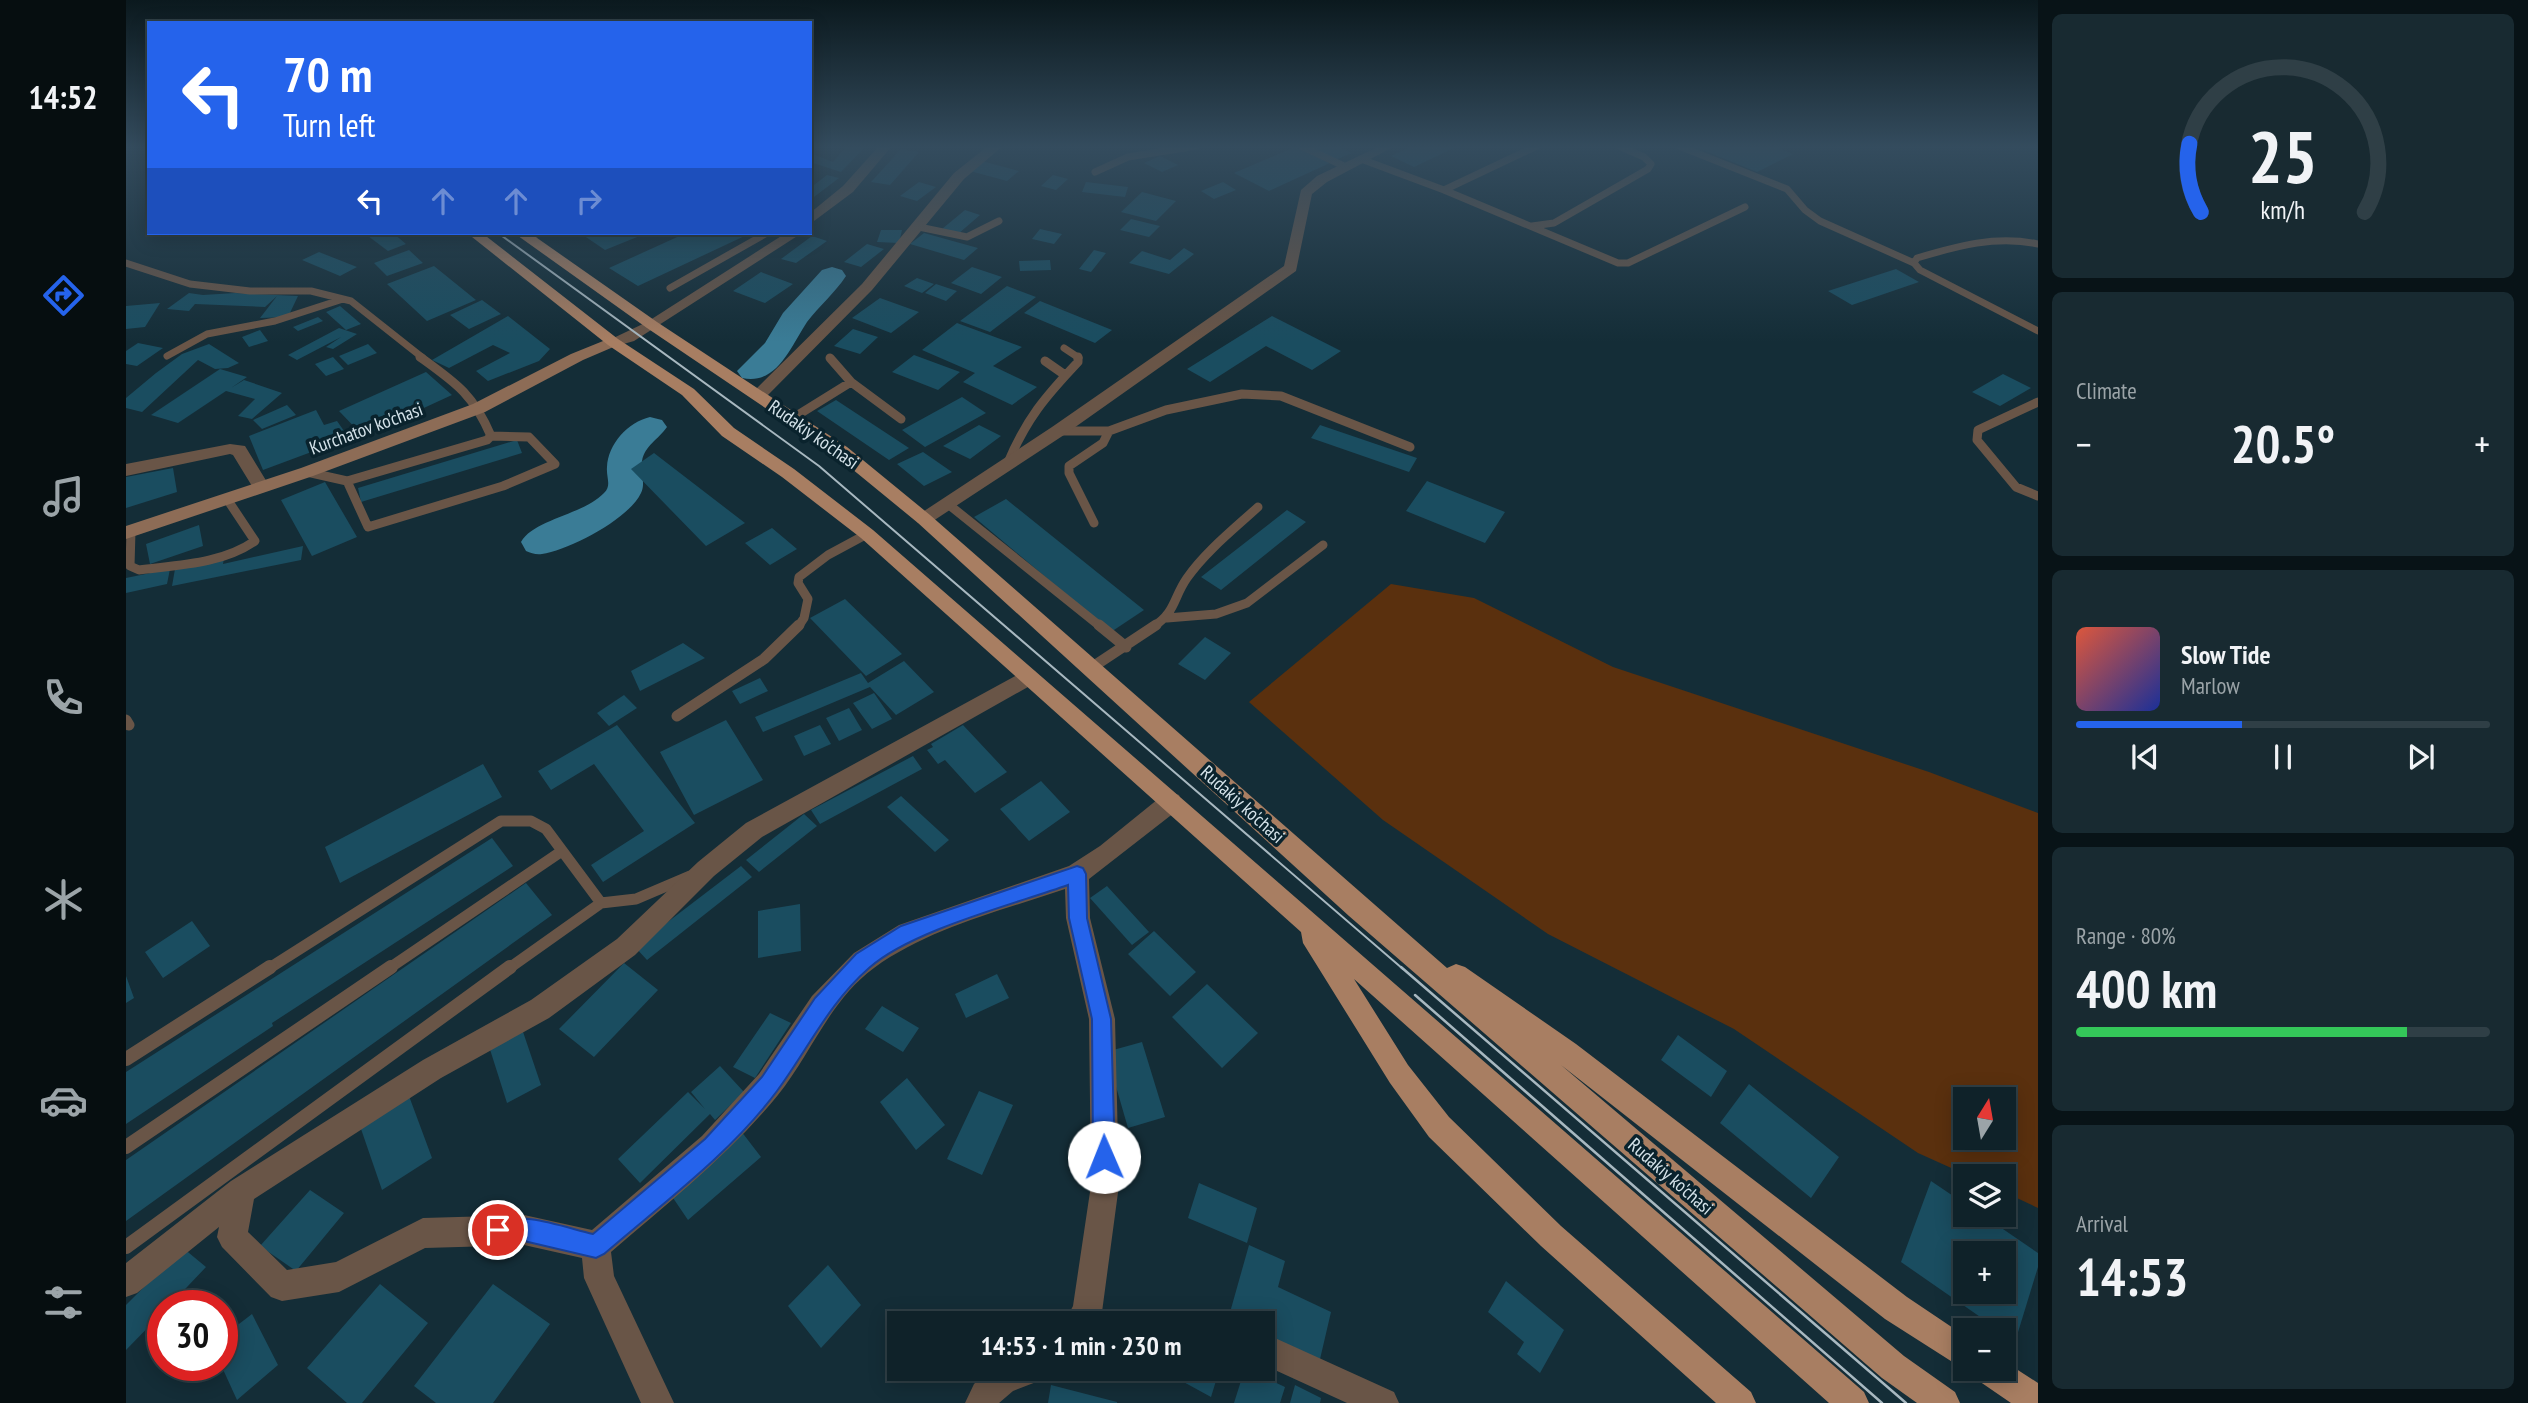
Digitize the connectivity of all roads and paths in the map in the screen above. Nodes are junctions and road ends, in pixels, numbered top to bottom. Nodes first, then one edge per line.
1 (931, 211) edge
2 (1302, 211) edge
3 (1496, 211) edge
4 (1574, 211) edge
5 (1736, 211) edge
6 (1808, 211) edge
7 (999, 220) dead end
8 (1532, 226) junction
9 (919, 227) junction
10 (477, 235) edge
11 (530, 235) edge
12 (763, 235) edge
13 (792, 235) edge
14 (2038, 244) edge
15 (126, 263) edge
16 (1914, 263) junction
17 (670, 288) dead end
18 (343, 299) junction
19 (652, 325) junction
20 (2038, 331) edge
21 (613, 342) junction
22 (1063, 348) dead end
23 (167, 356) dead end
24 (830, 358) dead end
25 (1045, 361) dead end
26 (1065, 375) junction
27 (851, 382) junction
28 (759, 395) junction
29 (2038, 402) edge
30 (478, 408) junction
31 (793, 418) junction
32 (901, 419) dead end
33 (1108, 430) junction
34 (1058, 431) junction
35 (491, 436) junction
36 (1410, 447) dead end
37 (1007, 465) junction
38 (126, 470) edge
39 (307, 472) junction
40 (346, 481) junction
41 (261, 487) junction
42 (2038, 496) edge
43 (227, 499) junction
44 (948, 504) junction
45 (1258, 507) dead end
46 (924, 519) junction
47 (1094, 523) dead end
48 (128, 532) edge
49 (867, 534) junction
50 (1323, 545) dead end
51 (1167, 618) junction
52 (1126, 647) junction
53 (1091, 668) junction
54 (1028, 677) junction
55 (677, 716) dead end
56 (1171, 802) junction
57 (562, 851) junction
58 (706, 869) junction
59 (1077, 874) junction
60 (601, 902) junction
61 (1358, 908) junction
62 (1300, 916) junction
63 (126, 1059) edge
64 (126, 1147) edge
65 (241, 1191) junction
66 (596, 1246) junction
67 (126, 1247) edge
68 (126, 1282) edge
69 (1087, 1311) edge
70 (1953, 1346) edge
71 (1275, 1354) edge
72 (1000, 1381) edge
73 (2007, 1381) edge
74 (2037, 1401) edge
75 (658, 1403) edge
76 (981, 1403) edge
77 (1383, 1403) edge
78 (1740, 1403) edge
79 (1853, 1403) edge
80 (1944, 1403) edge

1 - 9 street
2 - 34 street
3 - 8 lane
4 - 8 lane
5 - 8 lane
6 - 16 lane
7 - 9 lane
9 - 28 street
10 - 21 main road
11 - 19 main road, Rudakiy ko'chasi
12 - 17 lane
13 - 19 street
14 - 16 lane
15 - 18 lane
16 - 20 lane
18 - 23 lane
18 - 30 lane
19 - 21 street
19 - 28 main road, Rudakiy ko'chasi
21 - 30 main road, Kurchatov ko'chasi
21 - 49 main road
22 - 26 lane
24 - 27 lane
25 - 26 lane
26 - 37 lane
27 - 31 lane
27 - 32 lane
28 - 31 main road, Rudakiy ko'chasi
29 - 42 lane
30 - 35 lane
30 - 39 main road, Kurchatov ko'chasi
31 - 46 main road, Rudakiy ko'chasi
33 - 34 lane
33 - 36 lane
33 - 47 lane
34 - 37 street
35 - 40 lane
35 - 40 lane
37 - 44 street
38 - 41 street
39 - 40 lane
39 - 41 main road, Kurchatov ko'chasi
41 - 43 main road, Kurchatov ko'chasi
43 - 48 main road, Kurchatov ko'chasi
43 - 48 lane
44 - 46 street
44 - 52 lane
45 - 51 lane
46 - 53 main road, Rudakiy ko'chasi
49 - 54 main road
49 - 55 lane
50 - 51 lane
51 - 52 lane
52 - 53 lane
53 - 61 main road, Rudakiy ko'chasi
54 - 56 main road
54 - 58 street
56 - 59 street
56 - 62 main road
57 - 60 lane
57 - 63 lane
57 - 64 lane
58 - 60 lane
58 - 65 street
59 - 66 street
59 - 69 street
60 - 67 lane
61 - 70 main road
61 - 80 main road, Rudakiy ko'chasi
62 - 78 main road
62 - 79 main road
65 - 66 street
65 - 68 street
66 - 75 street
71 - 77 street
72 - 76 street
73 - 74 main road

